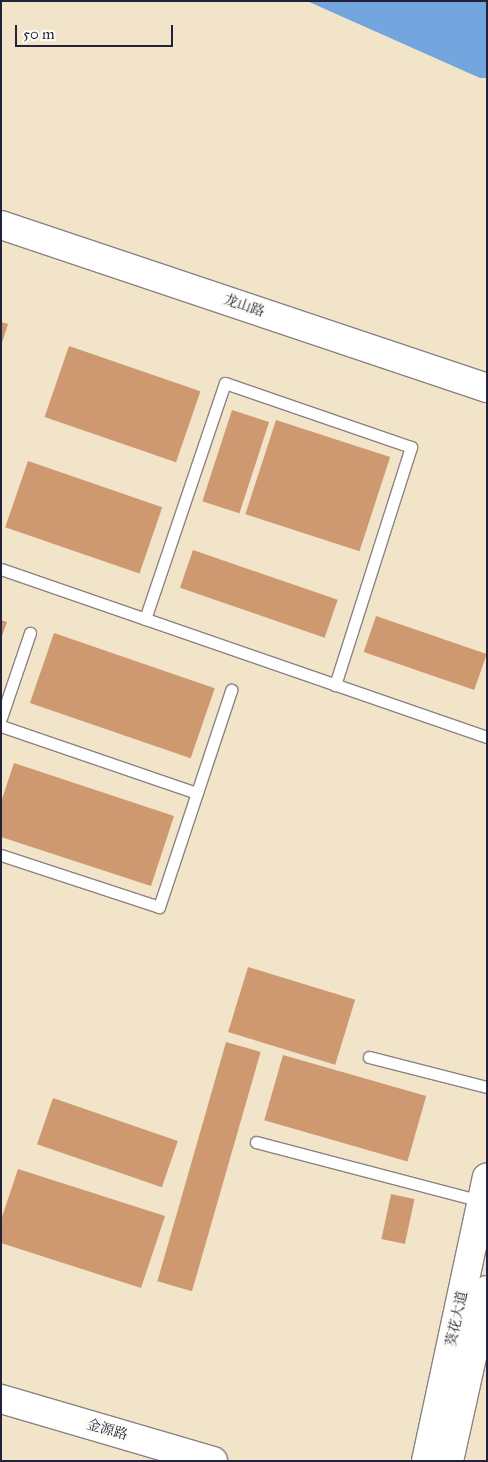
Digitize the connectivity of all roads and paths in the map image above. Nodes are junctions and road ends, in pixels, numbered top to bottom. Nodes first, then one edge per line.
1 (1, 225) edge
2 (487, 388) edge
3 (1, 569) edge
4 (145, 619) junction
5 (30, 633) dead end
6 (335, 684) junction
7 (231, 690) dead end
8 (1, 718) edge
9 (1, 726) edge
10 (487, 737) edge
11 (197, 793) junction
12 (1, 855) edge
13 (369, 1057) dead end
14 (487, 1087) edge
15 (256, 1142) dead end
16 (485, 1194) edge
17 (487, 1290) edge
18 (1, 1399) edge
19 (213, 1461) edge
20 (426, 1461) edge
21 (449, 1461) edge

1 - 2 street, 龙山路
3 - 4 lane
4 - 6 lane
4 - 6 lane
5 - 8 lane
6 - 10 lane
7 - 11 lane
9 - 11 lane
11 - 12 lane
13 - 14 lane
15 - 16 lane
16 - 20 street, 葵花大道
17 - 21 street, 葵花大道
18 - 19 street, 金源路

